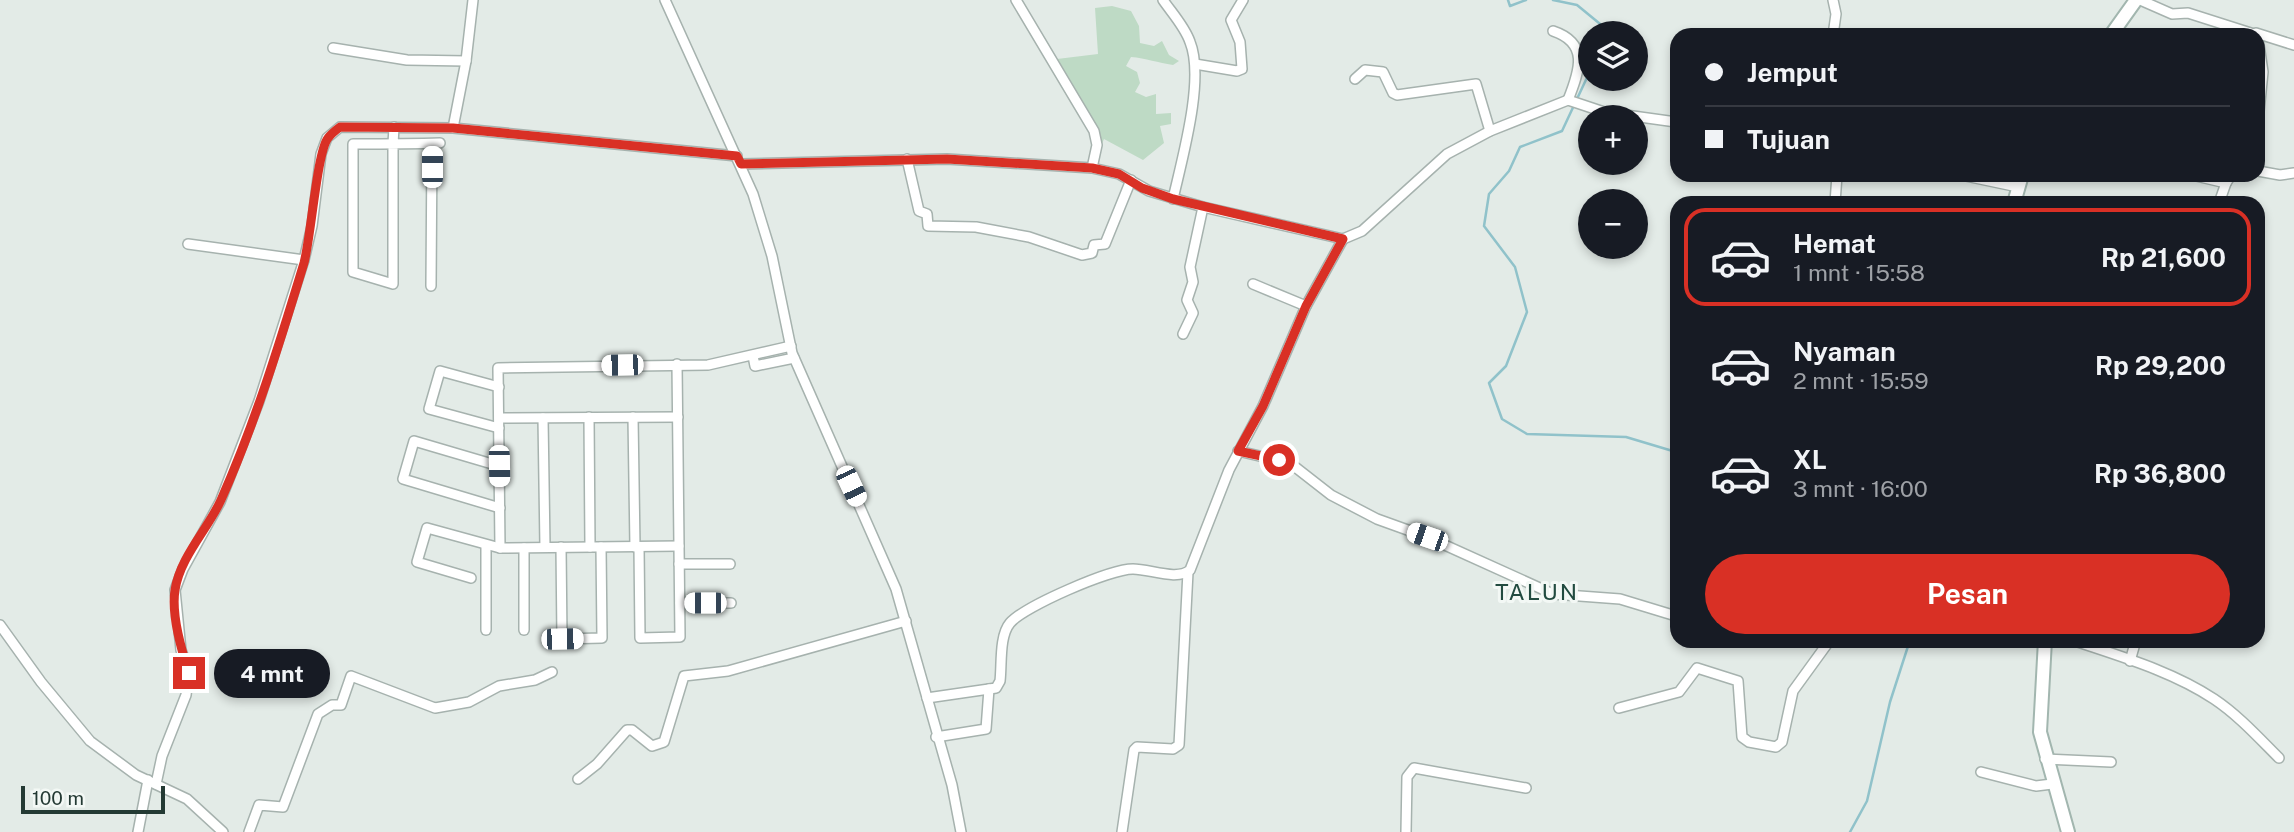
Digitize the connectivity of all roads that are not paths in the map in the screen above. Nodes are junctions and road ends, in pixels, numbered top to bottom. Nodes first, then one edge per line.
1 (473, 0) edge
2 (665, 0) edge
3 (1016, 0) edge
4 (1163, 0) edge
5 (1243, 0) edge
6 (1833, 0) edge
7 (2138, 0) edge
8 (1833, 28) edge
9 (2116, 28) edge
10 (2233, 28) edge
11 (1553, 31) dead end
12 (2265, 38) edge
13 (2294, 44) edge
14 (333, 48) dead end
15 (466, 61) junction
16 (1195, 64) junction
17 (1355, 79) dead end
18 (1570, 100) junction
19 (1670, 121) edge
20 (394, 127) junction
21 (453, 128) junction
22 (1490, 131) junction
23 (393, 144) junction
24 (907, 159) junction
25 (739, 160) junction
26 (1092, 168) junction
27 (2265, 172) edge
28 (2294, 173) edge
29 (1131, 180) junction
30 (1173, 199) junction
31 (1203, 207) junction
32 (1343, 239) junction
33 (188, 244) dead end
34 (304, 260) junction
35 (1253, 284) dead end
36 (431, 286) dead end
37 (1306, 306) junction
38 (1183, 334) dead end
39 (791, 346) junction
40 (753, 356) junction
41 (794, 358) junction
42 (677, 365) junction
43 (499, 387) junction
44 (678, 416) junction
45 (589, 417) junction
46 (634, 417) junction
47 (543, 418) junction
48 (499, 423) junction
49 (1238, 451) junction
50 (499, 466) junction
51 (500, 508) junction
52 (486, 545) junction
53 (545, 547) junction
54 (561, 547) junction
55 (596, 547) junction
56 (637, 547) junction
57 (679, 547) junction
58 (500, 548) junction
59 (524, 548) junction
60 (679, 564) junction
61 (730, 564) dead end
62 (1188, 572) junction
63 (471, 578) dead end
64 (680, 603) junction
65 (731, 603) dead end
66 (1670, 615) edge
67 (906, 621) junction
68 (0, 625) edge
69 (486, 630) dead end
70 (524, 630) dead end
71 (1825, 648) edge
72 (2043, 648) edge
73 (2094, 648) edge
74 (2134, 648) edge
75 (2130, 661) junction
76 (552, 672) dead end
77 (989, 689) junction
78 (927, 698) junction
79 (1619, 708) dead end
80 (936, 737) junction
81 (2279, 758) dead end
82 (2045, 759) junction
83 (2111, 762) dead end
84 (1981, 772) dead end
85 (578, 779) dead end
86 (152, 782) junction
87 (2052, 785) junction
88 (1526, 788) dead end
89 (138, 832) edge
90 (223, 832) edge
91 (249, 832) edge
92 (961, 832) edge
93 (1122, 832) edge
94 (1406, 832) edge
95 (2068, 832) edge

1 - 15 street
2 - 25 street
3 - 26 street
4 - 16 street
5 - 16 street
6 - 8 street
7 - 9 main road
7 - 10 street
11 - 18 street
12 - 13 street
14 - 15 street
15 - 21 street
16 - 30 street
17 - 22 street
18 - 19 street
18 - 22 street
20 - 21 street
20 - 23 street
20 - 34 street
21 - 25 street
22 - 32 street
23 - 23 street
23 - 36 street
24 - 25 street
24 - 26 street
24 - 29 street
25 - 39 street
26 - 29 street
27 - 28 street
29 - 30 street
30 - 31 street
31 - 32 street
31 - 38 street
32 - 37 street
33 - 34 street
34 - 86 street
35 - 37 street
37 - 49 street
39 - 40 street
39 - 41 street
40 - 41 street
40 - 42 street
41 - 67 street
42 - 43 street
42 - 44 street
43 - 48 street
43 - 48 street
44 - 46 street
44 - 57 street
45 - 46 street
45 - 47 street
45 - 55 street
46 - 56 street
47 - 48 street
47 - 53 street
48 - 50 street
49 - 62 street
49 - 66 street
50 - 51 street
50 - 51 street
51 - 58 street
52 - 58 street
52 - 63 street
52 - 69 street
53 - 54 street
53 - 59 street
54 - 55 street
54 - 55 street
55 - 56 street
56 - 57 street
56 - 64 street
57 - 60 street
58 - 59 street
59 - 70 street
60 - 61 street
60 - 64 street
62 - 77 street
62 - 93 street
64 - 65 street
67 - 78 street
67 - 85 street
68 - 86 street
71 - 79 street
72 - 82 main road
73 - 75 street
74 - 75 street
75 - 81 street
76 - 91 street
77 - 78 street
77 - 80 street
78 - 80 street
80 - 92 street
82 - 83 street
82 - 87 main road
84 - 87 street
86 - 89 street
86 - 90 street
87 - 95 main road
88 - 94 street

